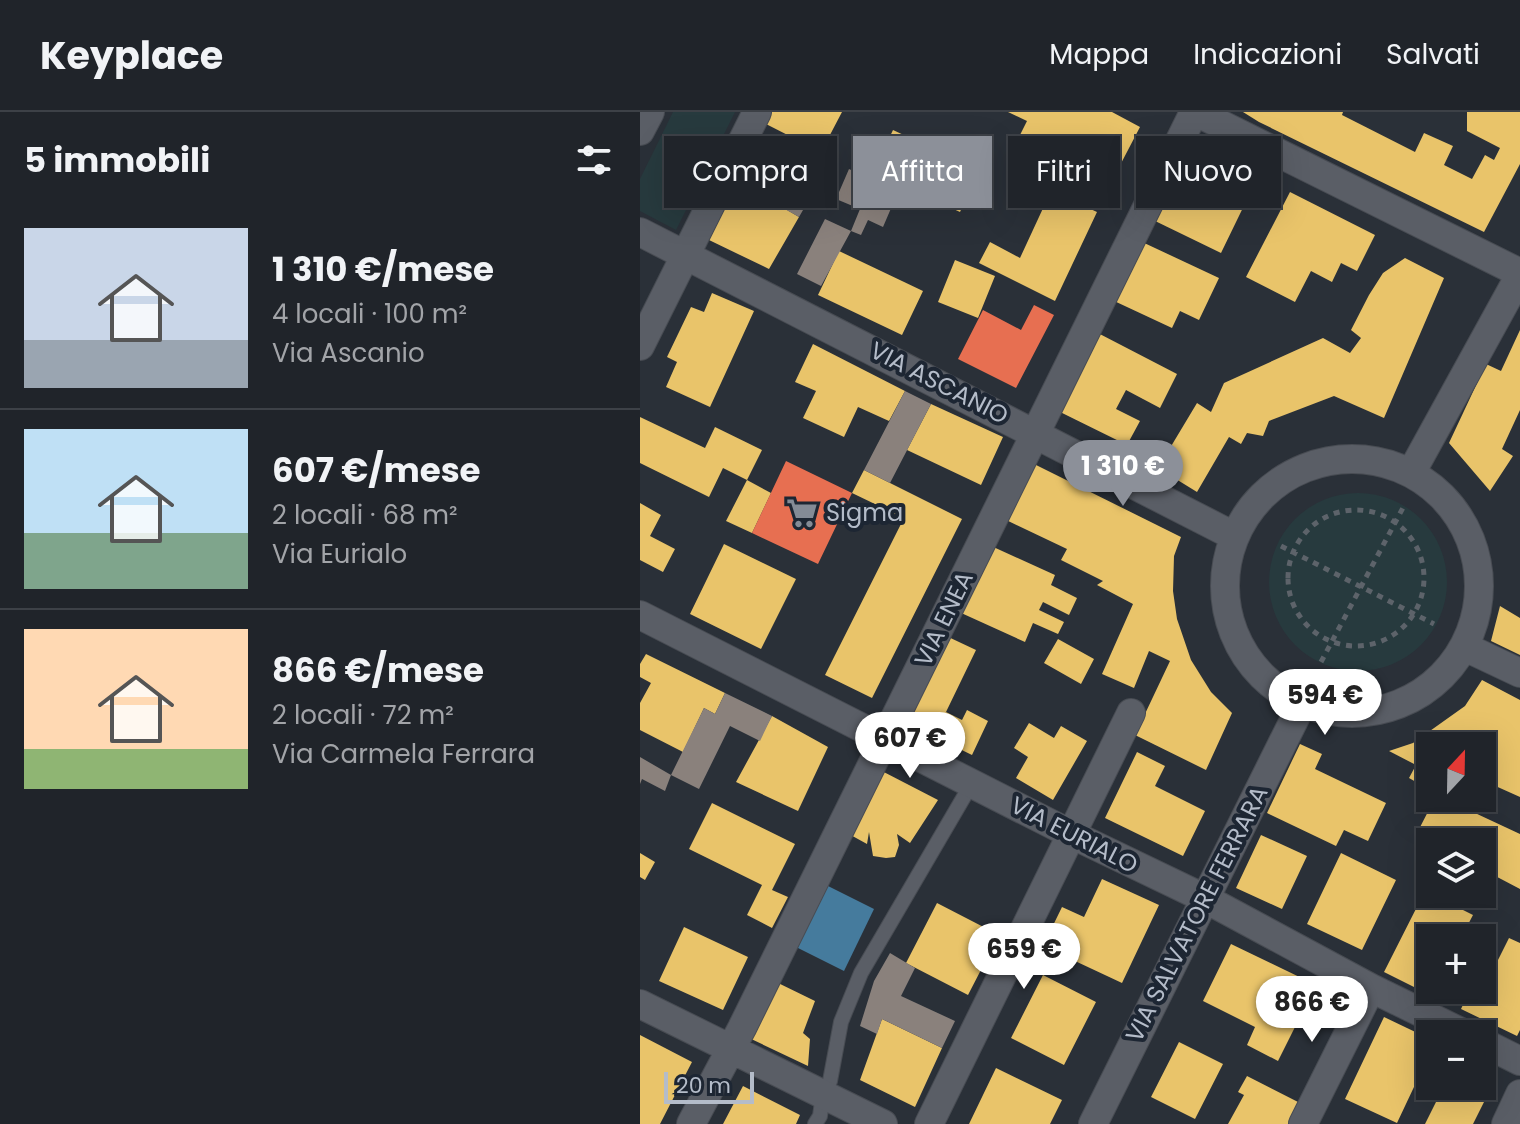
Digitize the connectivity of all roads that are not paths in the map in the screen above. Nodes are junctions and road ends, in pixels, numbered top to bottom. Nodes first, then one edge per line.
1 (650, 112) edge
2 (757, 112) edge
3 (1195, 112) edge
4 (640, 131) edge
5 (640, 232) edge
6 (685, 254) junction
7 (1520, 274) edge
8 (640, 346) edge
9 (1035, 433) junction
10 (1411, 473) junction
11 (1234, 536) junction
12 (640, 615) edge
13 (1465, 647) junction
14 (1520, 673) edge
15 (1302, 704) junction
16 (1131, 713) dead end
17 (885, 737) junction
18 (972, 783) junction
19 (1073, 835) junction
20 (1204, 898) junction
21 (1371, 988) junction
22 (640, 1004) edge
23 (1436, 1020) edge
24 (731, 1049) junction
25 (1496, 1049) edge
26 (1520, 1061) edge
27 (823, 1094) junction
28 (1520, 1094) edge
29 (691, 1124) edge
30 (815, 1124) edge
31 (883, 1124) edge
32 (929, 1124) edge
33 (1093, 1124) edge
34 (1303, 1124) edge
35 (1506, 1124) edge

1 - 4 street
2 - 6 street
3 - 7 street
3 - 9 street, VIA ENEA
5 - 6 street, VIA ASCANIO
6 - 8 street
6 - 9 street, VIA ASCANIO
7 - 10 street
9 - 11 street, VIA ASCANIO
9 - 17 street, VIA ENEA
10 - 11 street
10 - 13 street
11 - 15 street
12 - 17 street, VIA EURIALO
13 - 14 street
13 - 15 street
15 - 20 street, VIA SALVATORE FERRARA
16 - 19 street
17 - 18 street, VIA EURIALO
17 - 24 street, VIA ENEA
18 - 19 street, VIA EURIALO
18 - 27 lane
19 - 20 street, VIA EURIALO
19 - 32 street
20 - 21 street, VIA EURIALO
20 - 33 street, VIA SALVATORE FERRARA
21 - 23 street, VIA EURIALO
21 - 34 street
22 - 24 street
24 - 27 street
24 - 29 street, VIA ENEA
25 - 26 street
27 - 30 lane
27 - 31 street
28 - 35 street

